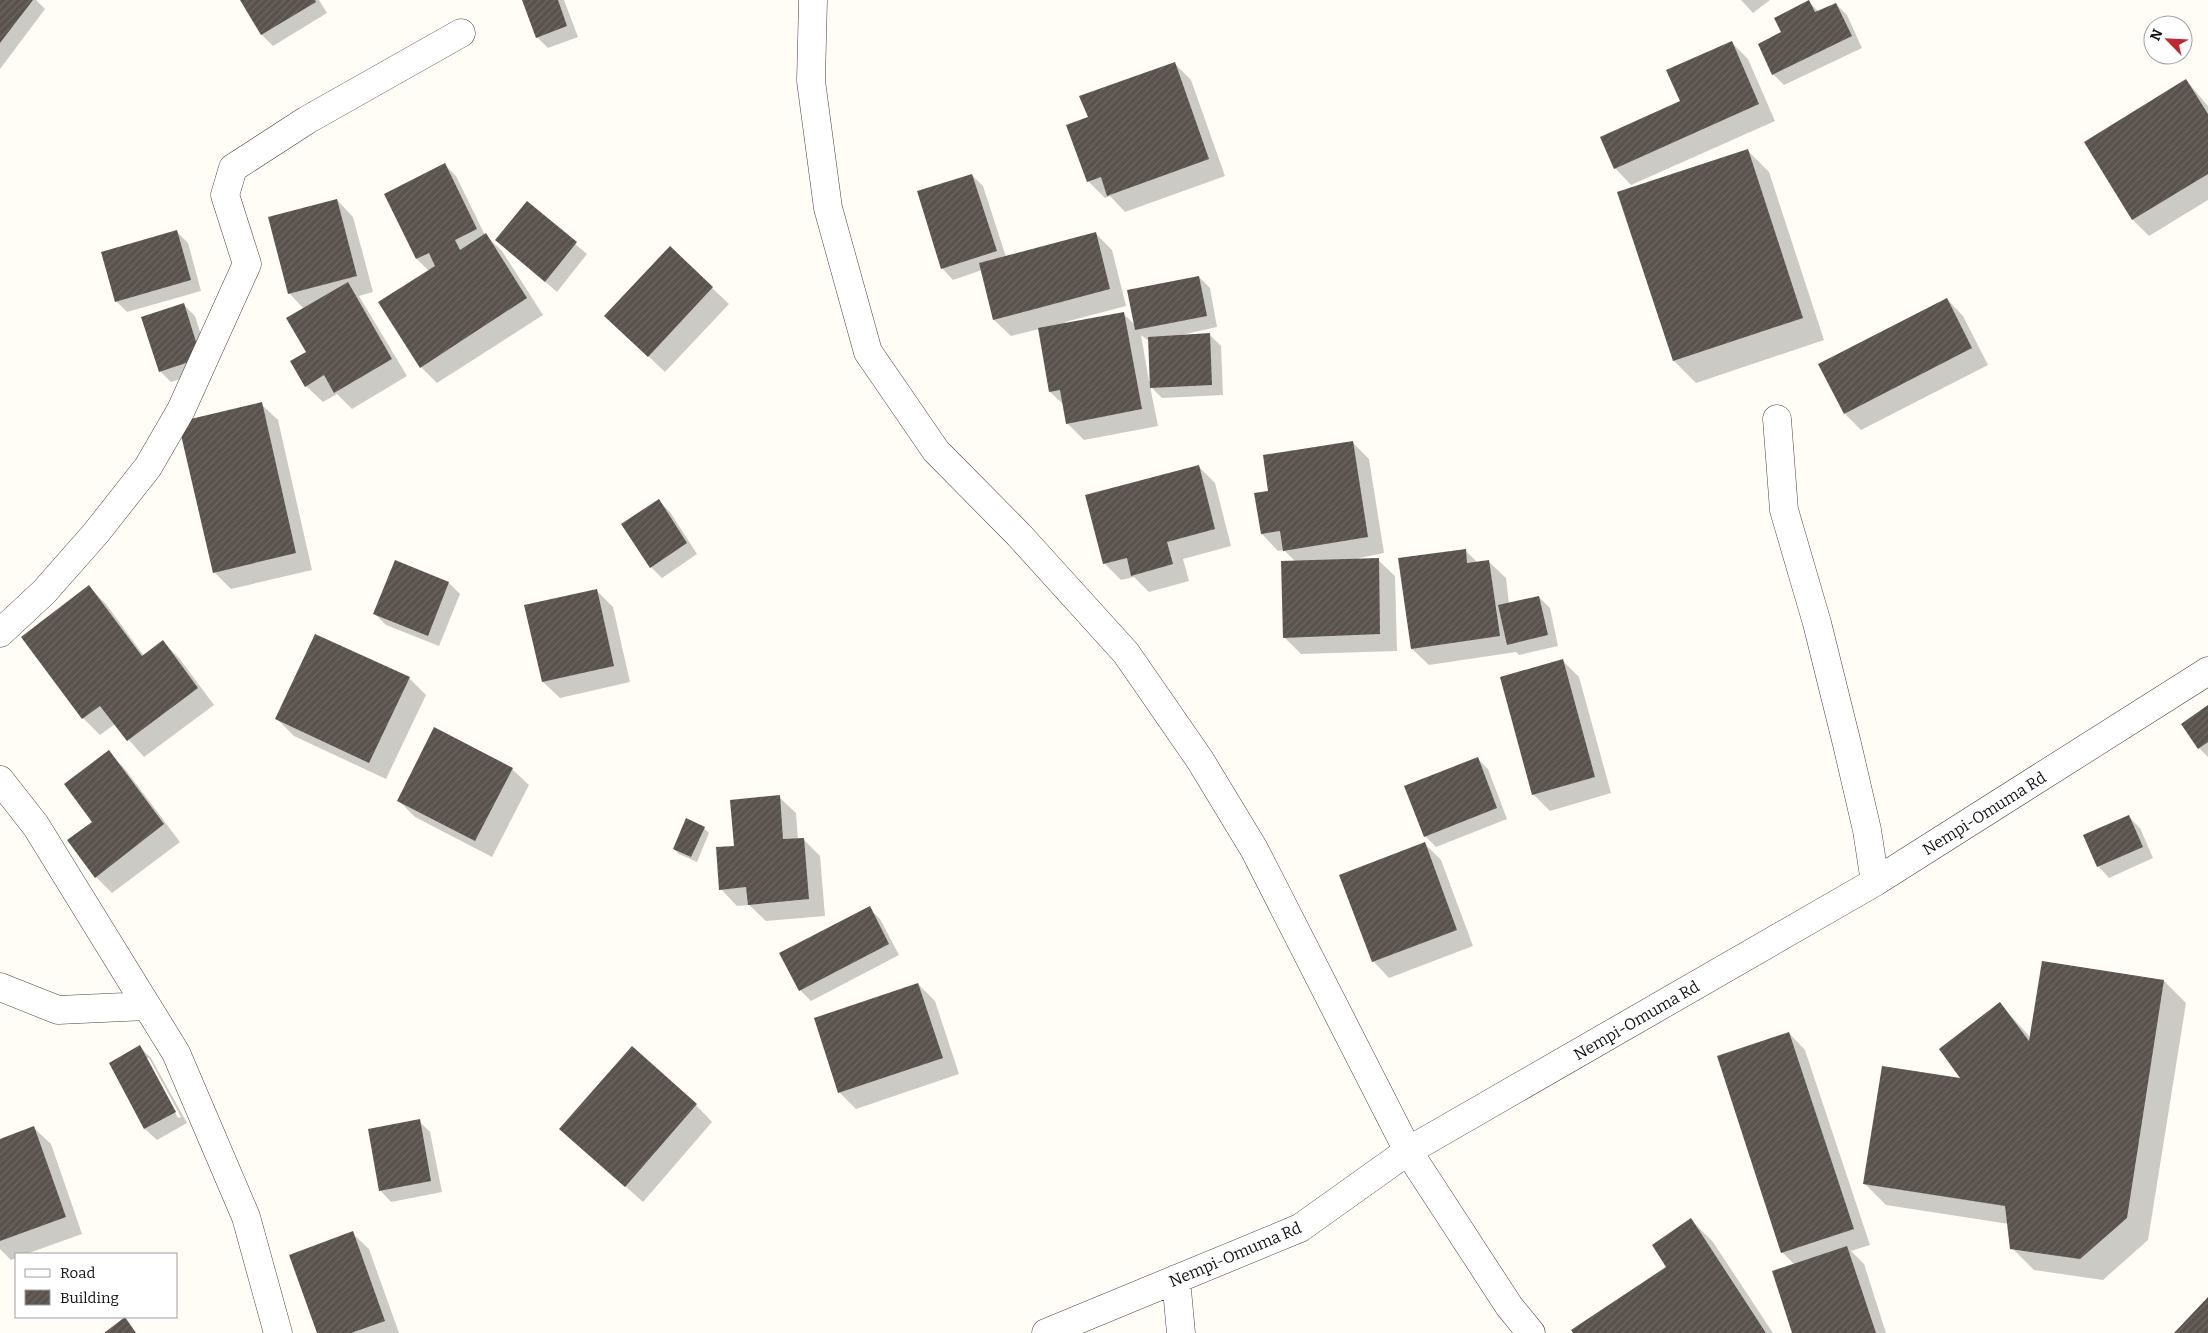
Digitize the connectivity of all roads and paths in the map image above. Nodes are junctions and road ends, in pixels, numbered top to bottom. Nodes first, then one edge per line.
1 (813, 0) edge
2 (461, 33) dead end
3 (1777, 419) dead end
4 (0, 634) edge
5 (2208, 671) edge
6 (0, 780) edge
7 (1875, 882) junction
8 (0, 987) edge
9 (147, 1006) junction
10 (1408, 1151) junction
11 (1176, 1279) junction
12 (278, 1333) edge
13 (1046, 1333) edge
14 (1181, 1333) edge
15 (1531, 1333) edge

1 - 10 street
2 - 4 street
3 - 7 street
5 - 7 street, Nempi-Omuma Rd
6 - 9 street
7 - 10 street, Nempi-Omuma Rd
8 - 9 street
9 - 12 street
10 - 11 street, Nempi-Omuma Rd
10 - 15 street
11 - 13 street, Nempi-Omuma Rd
11 - 14 street

